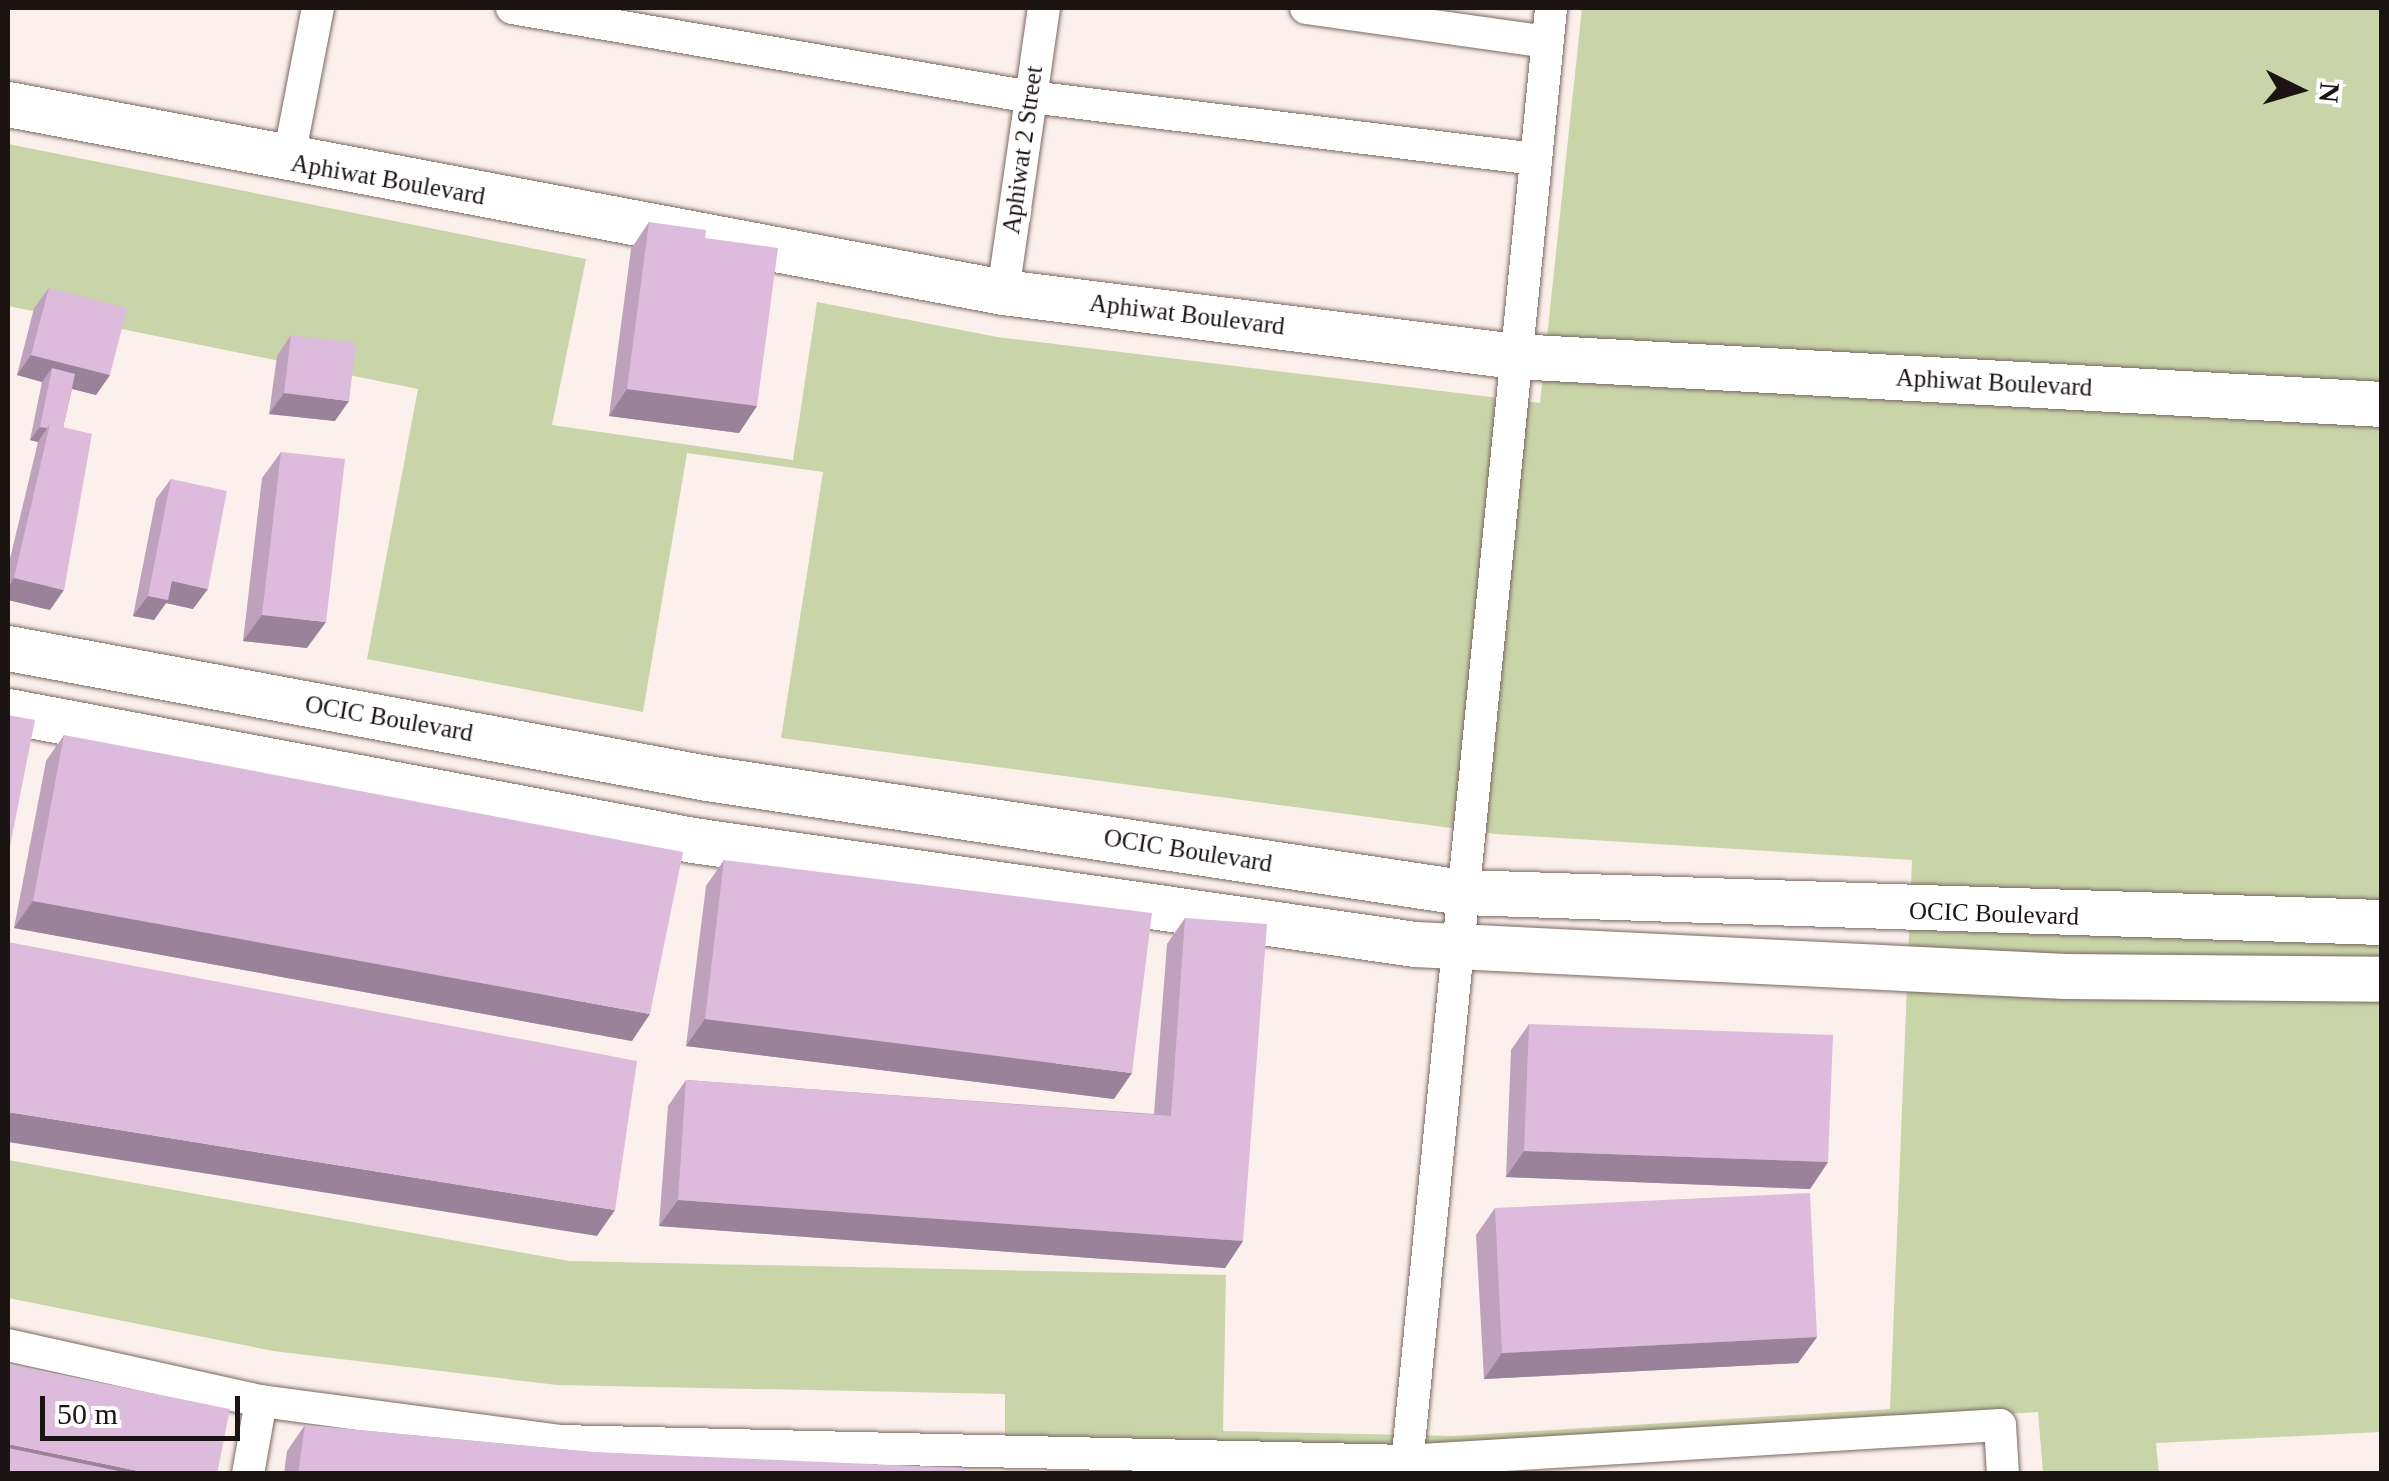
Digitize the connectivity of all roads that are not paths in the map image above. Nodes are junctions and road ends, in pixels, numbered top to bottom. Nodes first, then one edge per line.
1 (318, 8) edge
2 (512, 8) edge
3 (1044, 8) edge
4 (1306, 8) edge
5 (1550, 8) edge
6 (1547, 42) junction
7 (1031, 98) junction
8 (8, 104) edge
9 (1535, 160) junction
10 (288, 162) junction
11 (1003, 292) junction
12 (1515, 356) junction
13 (2382, 404) edge
14 (8, 648) edge
15 (8, 711) edge
16 (1462, 892) junction
17 (2382, 922) edge
18 (1456, 948) junction
19 (2382, 979) edge
20 (8, 1345) edge
21 (260, 1401) junction
22 (980, 1465) edge
23 (1405, 1467) edge
24 (248, 1474) edge
25 (2004, 1474) edge

1 - 10 street
2 - 7 street
3 - 7 street, Aphiwat 2 Street
4 - 6 street
5 - 6 street
6 - 9 street
7 - 9 street
7 - 11 street, Aphiwat 2 Street
8 - 10 street, Aphiwat Boulevard
9 - 12 street
10 - 11 street, Aphiwat Boulevard
11 - 12 street, Aphiwat Boulevard
12 - 13 street, Aphiwat Boulevard
12 - 16 street
14 - 16 street, OCIC Boulevard
15 - 18 street
16 - 17 street, OCIC Boulevard
16 - 18 street
18 - 19 street
18 - 23 street
20 - 21 street
21 - 22 street
21 - 24 street
22 - 23 street
23 - 25 street

